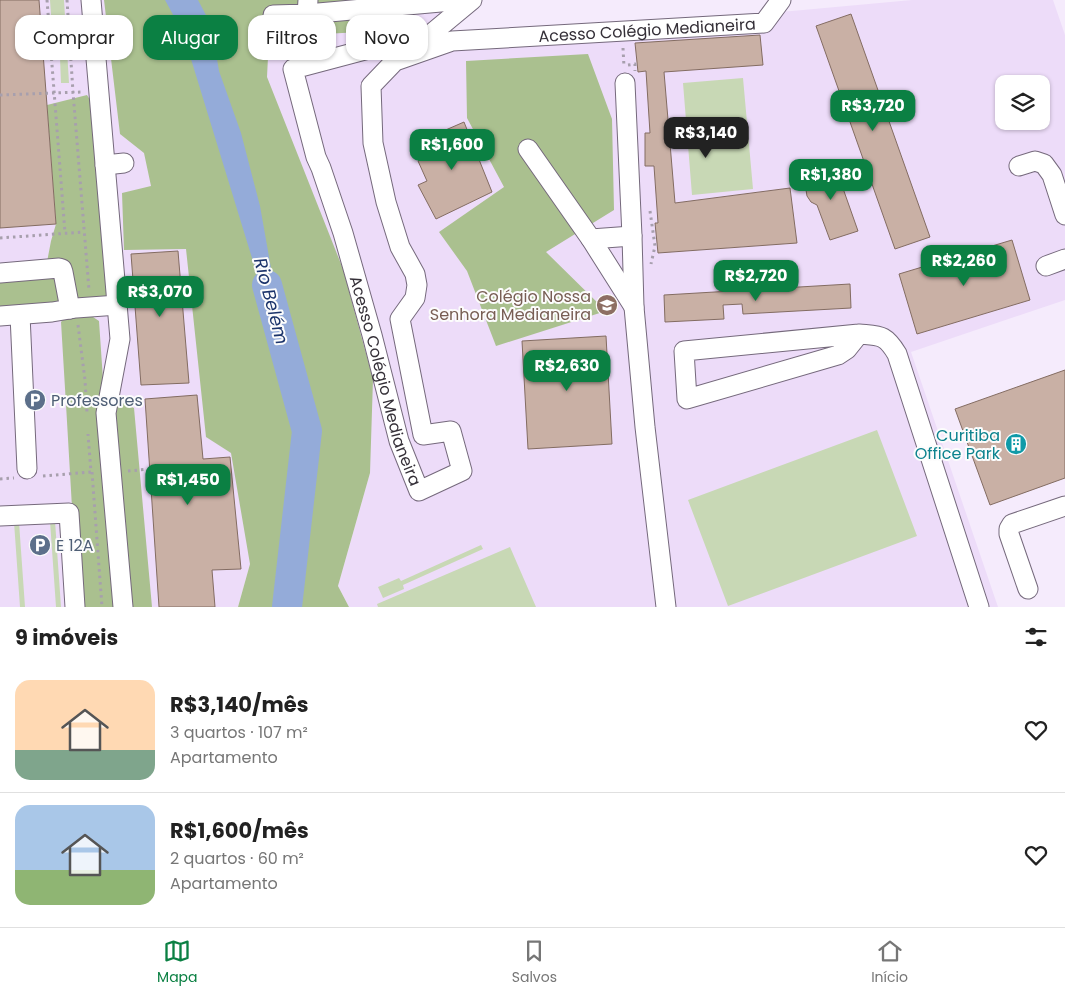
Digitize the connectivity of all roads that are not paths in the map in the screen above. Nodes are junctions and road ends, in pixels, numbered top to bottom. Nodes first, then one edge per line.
1 (91, 0) edge
2 (463, 0) edge
3 (472, 0) edge
4 (781, 0) edge
5 (308, 7) edge
6 (274, 15) dead end
7 (625, 82) road end
8 (528, 149) dead end
9 (124, 163) dead end
10 (105, 164) junction
11 (1019, 166) dead end
12 (1065, 215) edge
13 (632, 236) junction
14 (590, 239) junction
15 (1065, 259) edge
16 (1046, 266) dead end
17 (0, 273) edge
18 (71, 304) junction
19 (118, 305) junction
20 (634, 307) junction
21 (20, 315) junction
22 (0, 316) edge
23 (400, 319) junction
24 (859, 334) junction
25 (372, 335) junction
26 (32, 472) road end
27 (1065, 506) edge
28 (0, 516) edge
29 (1028, 589) dead end
30 (75, 607) edge
31 (123, 607) edge
32 (666, 607) edge
33 (979, 607) edge

1 - 10 street
2 - 5 street
3 - 25 street, Acesso Colégio Medianeira
4 - 23 street, Acesso Colégio Medianeira
5 - 6 street
7 - 13 street
8 - 14 street
9 - 10 street
10 - 19 street
11 - 12 street
13 - 14 street
13 - 20 street
14 - 20 street
15 - 16 street
17 - 18 street
18 - 19 street
18 - 21 street
19 - 31 street
20 - 32 street
21 - 22 street
21 - 26 street
23 - 25 street
23 - 25 street, Acesso Colégio Medianeira
24 - 24 street
24 - 33 street
27 - 29 street
28 - 30 street

